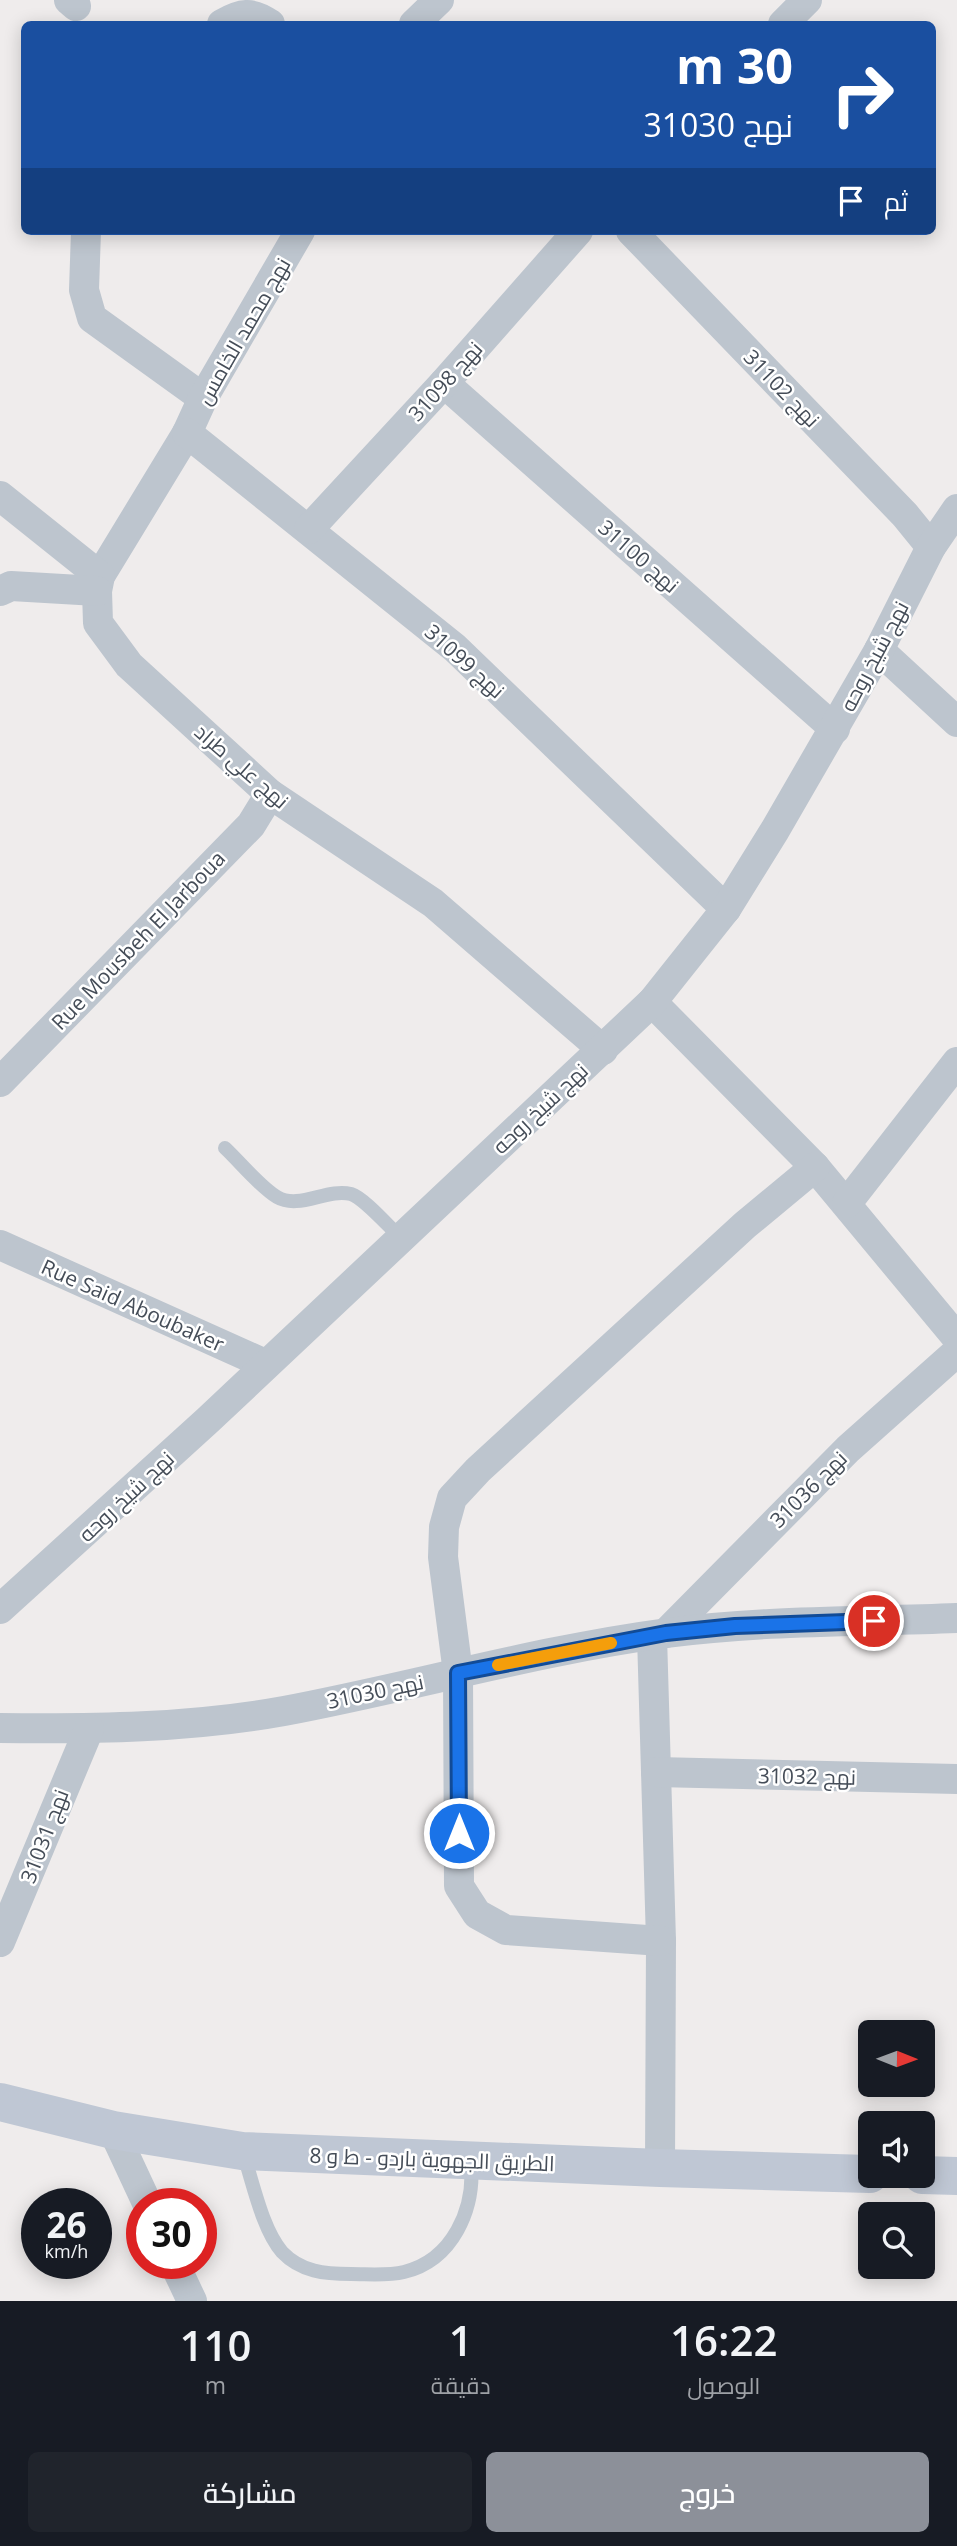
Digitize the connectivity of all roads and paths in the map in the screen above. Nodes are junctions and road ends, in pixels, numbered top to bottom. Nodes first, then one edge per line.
1 (439, 0) edge
2 (807, 0) edge
3 (227, 21) edge
4 (266, 21) edge
5 (418, 21) edge
6 (786, 21) edge
7 (86, 235) edge
8 (298, 235) edge
9 (574, 235) edge
10 (635, 235) edge
11 (444, 383) junction
12 (203, 398) junction
13 (187, 433) junction
14 (0, 496) edge
15 (957, 509) edge
16 (309, 529) junction
17 (930, 547) junction
18 (98, 583) junction
19 (0, 591) edge
20 (879, 650) junction
21 (957, 722) edge
22 (835, 729) junction
23 (270, 794) junction
24 (726, 909) junction
25 (652, 1003) junction
26 (603, 1050) junction
27 (957, 1062) edge
28 (0, 1082) edge
29 (225, 1148) dead end
30 (815, 1167) junction
31 (847, 1203) junction
32 (400, 1237) junction
33 (0, 1245) edge
34 (957, 1338) edge
35 (957, 1352) edge
36 (265, 1364) junction
37 (0, 1609) edge
38 (957, 1618) edge
39 (659, 1634) junction
40 (458, 1673) junction
41 (0, 1728) edge
42 (89, 1729) junction
43 (656, 1772) junction
44 (957, 1779) edge
45 (661, 1941) junction
46 (0, 1942) edge
47 (0, 2102) edge
48 (113, 2130) junction
49 (242, 2151) junction
50 (471, 2161) junction
51 (660, 2168) junction
52 (858, 2174) edge
53 (935, 2175) edge
54 (957, 2176) edge
55 (140, 2188) edge
56 (182, 2279) edge
57 (192, 2301) edge

1 - 5 street
2 - 6 street
3 - 4 street
7 - 12 street
8 - 12 street, نهج محمد الخامس
9 - 11 street, نهج 31098
10 - 17 street, نهج 31102
11 - 16 street, نهج 31098
11 - 22 street, نهج 31100
12 - 13 street, نهج محمد الخامس
13 - 16 street, نهج 31099
13 - 18 street
14 - 18 street
15 - 17 street, نهج شيخ روحه
16 - 24 street, نهج 31099
17 - 20 street, نهج شيخ روحه
18 - 19 street
18 - 23 street, نهج علي طراد
20 - 21 street
20 - 22 street, نهج شيخ روحه
22 - 24 street, نهج شيخ روحه
23 - 26 street, نهج علي طراد
23 - 28 street, Rue Mousbeh El Jarboua
24 - 25 street, نهج شيخ روحه
25 - 26 street, نهج شيخ روحه
25 - 30 street
26 - 32 street, نهج شيخ روحه
27 - 31 street
29 - 32 lane
30 - 31 street
30 - 40 street
31 - 34 street
32 - 36 street, نهج شيخ روحه
33 - 36 street, Rue Said Aboubaker
35 - 39 street, نهج 31036
36 - 37 street, نهج شيخ روحه
38 - 39 street, نهج 31030
39 - 40 street, نهج 31030
39 - 43 street
40 - 42 street, نهج 31030
40 - 45 street
41 - 42 street, نهج 31030
42 - 46 street, نهج 31031
43 - 44 street, نهج 31032
43 - 45 street
45 - 51 street
47 - 48 main road, الطريق الجهوية باردو - ط و 8
48 - 49 main road, الطريق الجهوية باردو - ط و 8
48 - 55 street
49 - 50 main road, الطريق الجهوية باردو - ط و 8
49 - 50 lane
50 - 51 main road, الطريق الجهوية باردو - ط و 8
51 - 52 main road, الطريق الجهوية باردو - ط و 8
53 - 54 main road
56 - 57 street

